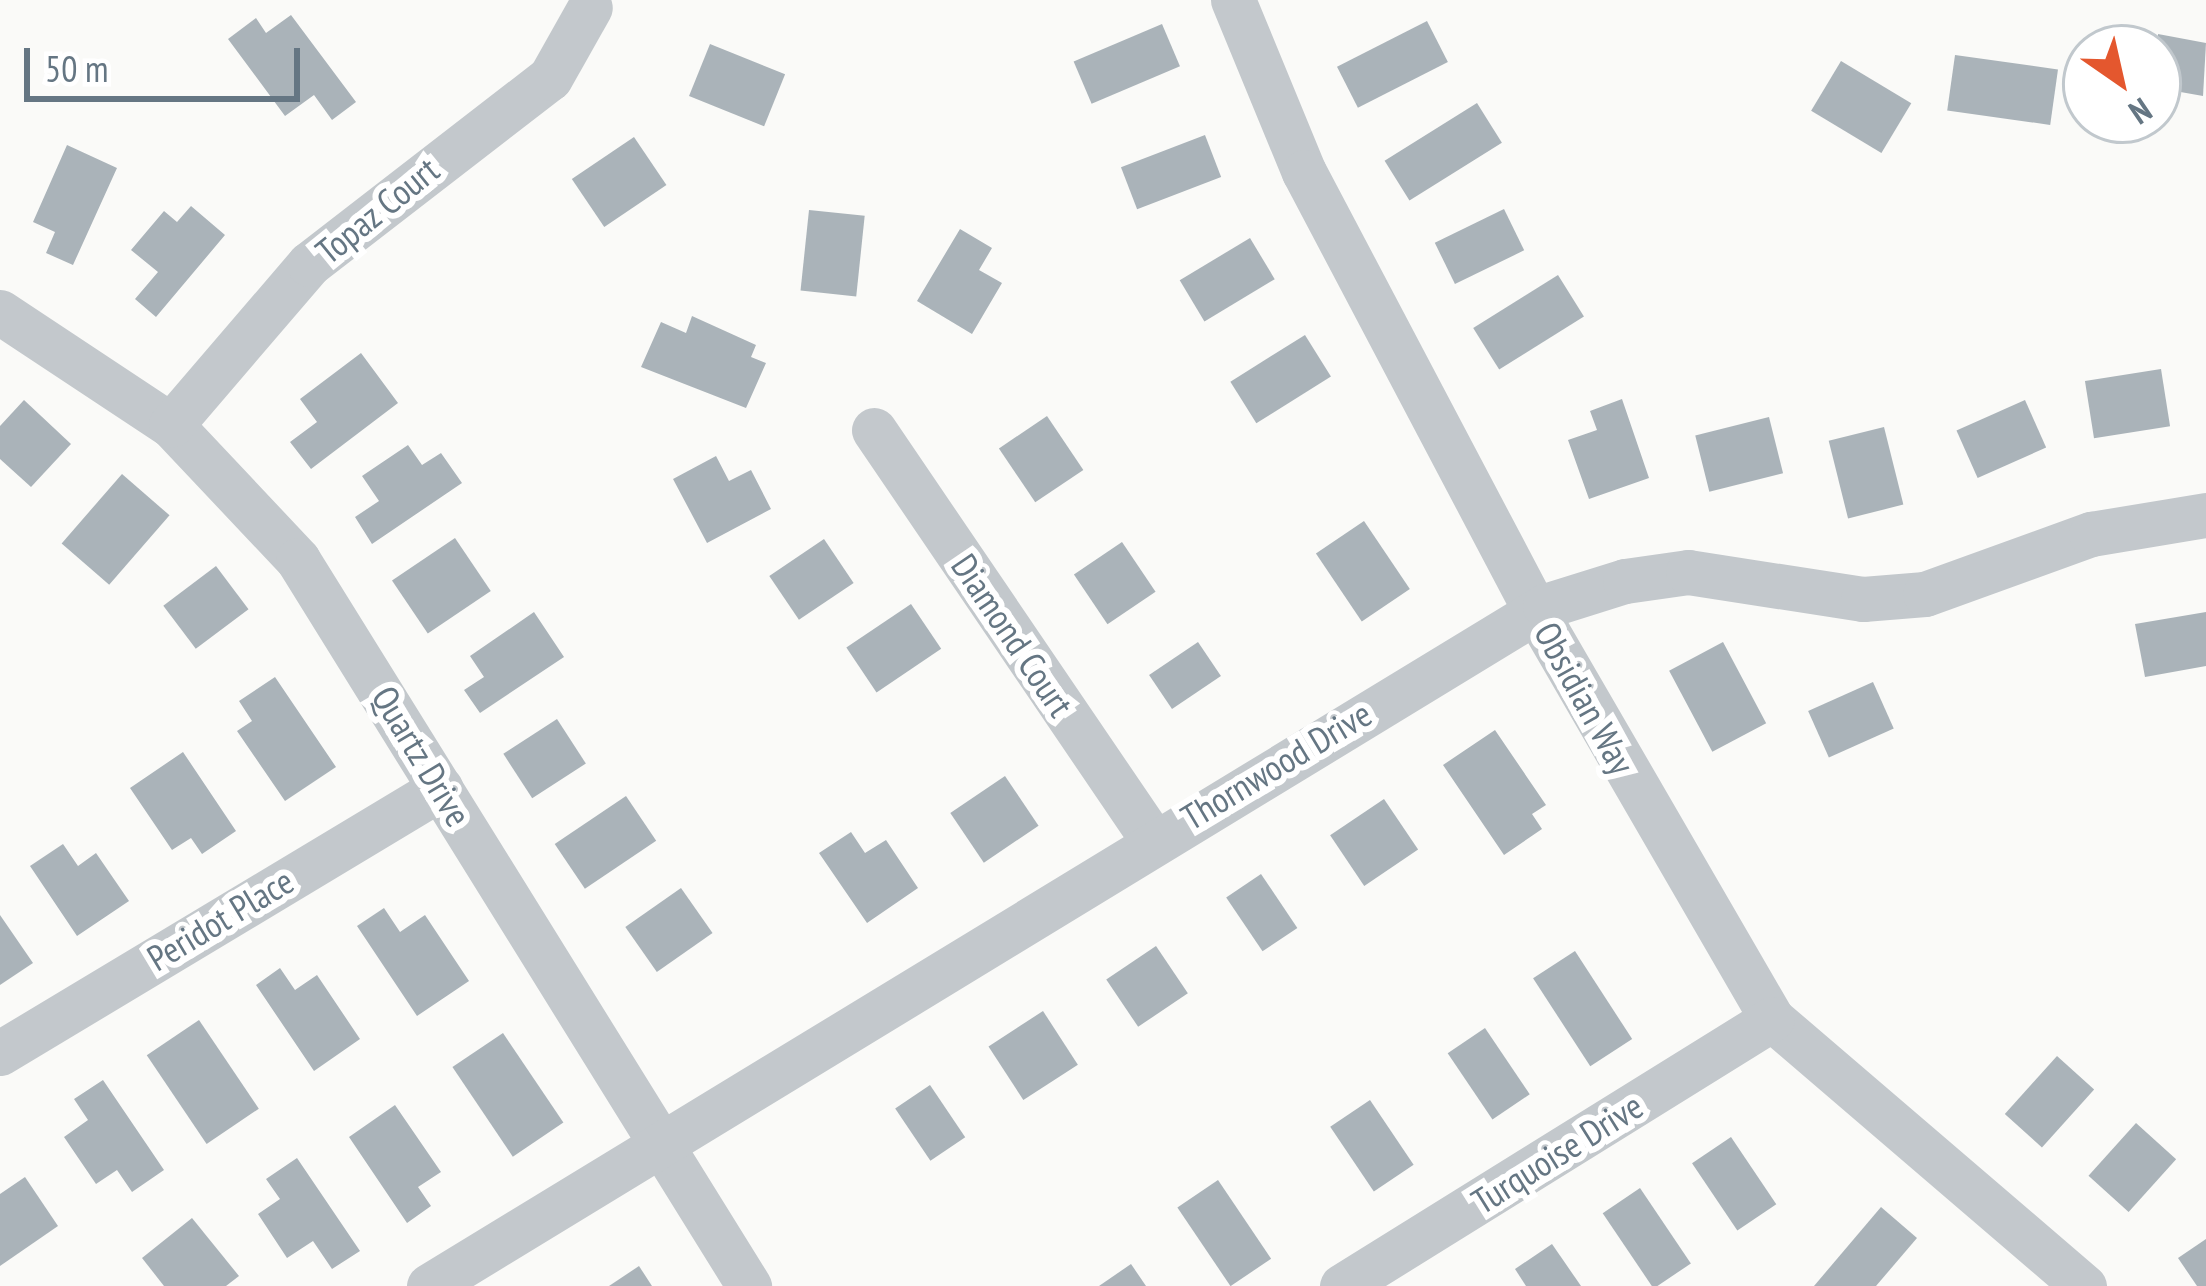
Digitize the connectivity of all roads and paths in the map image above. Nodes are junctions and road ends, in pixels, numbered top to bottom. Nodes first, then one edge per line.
1 (1233, 0) edge
2 (590, 8) dead end
3 (0, 312) edge
4 (171, 425) junction
5 (874, 430) dead end
6 (2206, 515) edge
7 (1536, 612) junction
8 (441, 788) junction
9 (1153, 840) junction
10 (1772, 1019) junction
11 (0, 1053) edge
12 (660, 1143) junction
13 (429, 1286) edge
14 (749, 1286) edge
15 (1342, 1286) edge
16 (2084, 1286) edge

1 - 7 street, Obsidian Way
2 - 4 street, Topaz Court
3 - 4 street, Quartz Drive
4 - 8 street, Quartz Drive
5 - 9 street, Diamond Court
6 - 7 street, Thornwood Drive
7 - 9 street, Thornwood Drive
7 - 10 street, Obsidian Way
8 - 11 street, Peridot Place
8 - 12 street, Quartz Drive
9 - 12 street, Thornwood Drive
10 - 15 street, Turquoise Drive
10 - 16 street, Obsidian Way
12 - 13 street, Thornwood Drive
12 - 14 street, Quartz Drive

